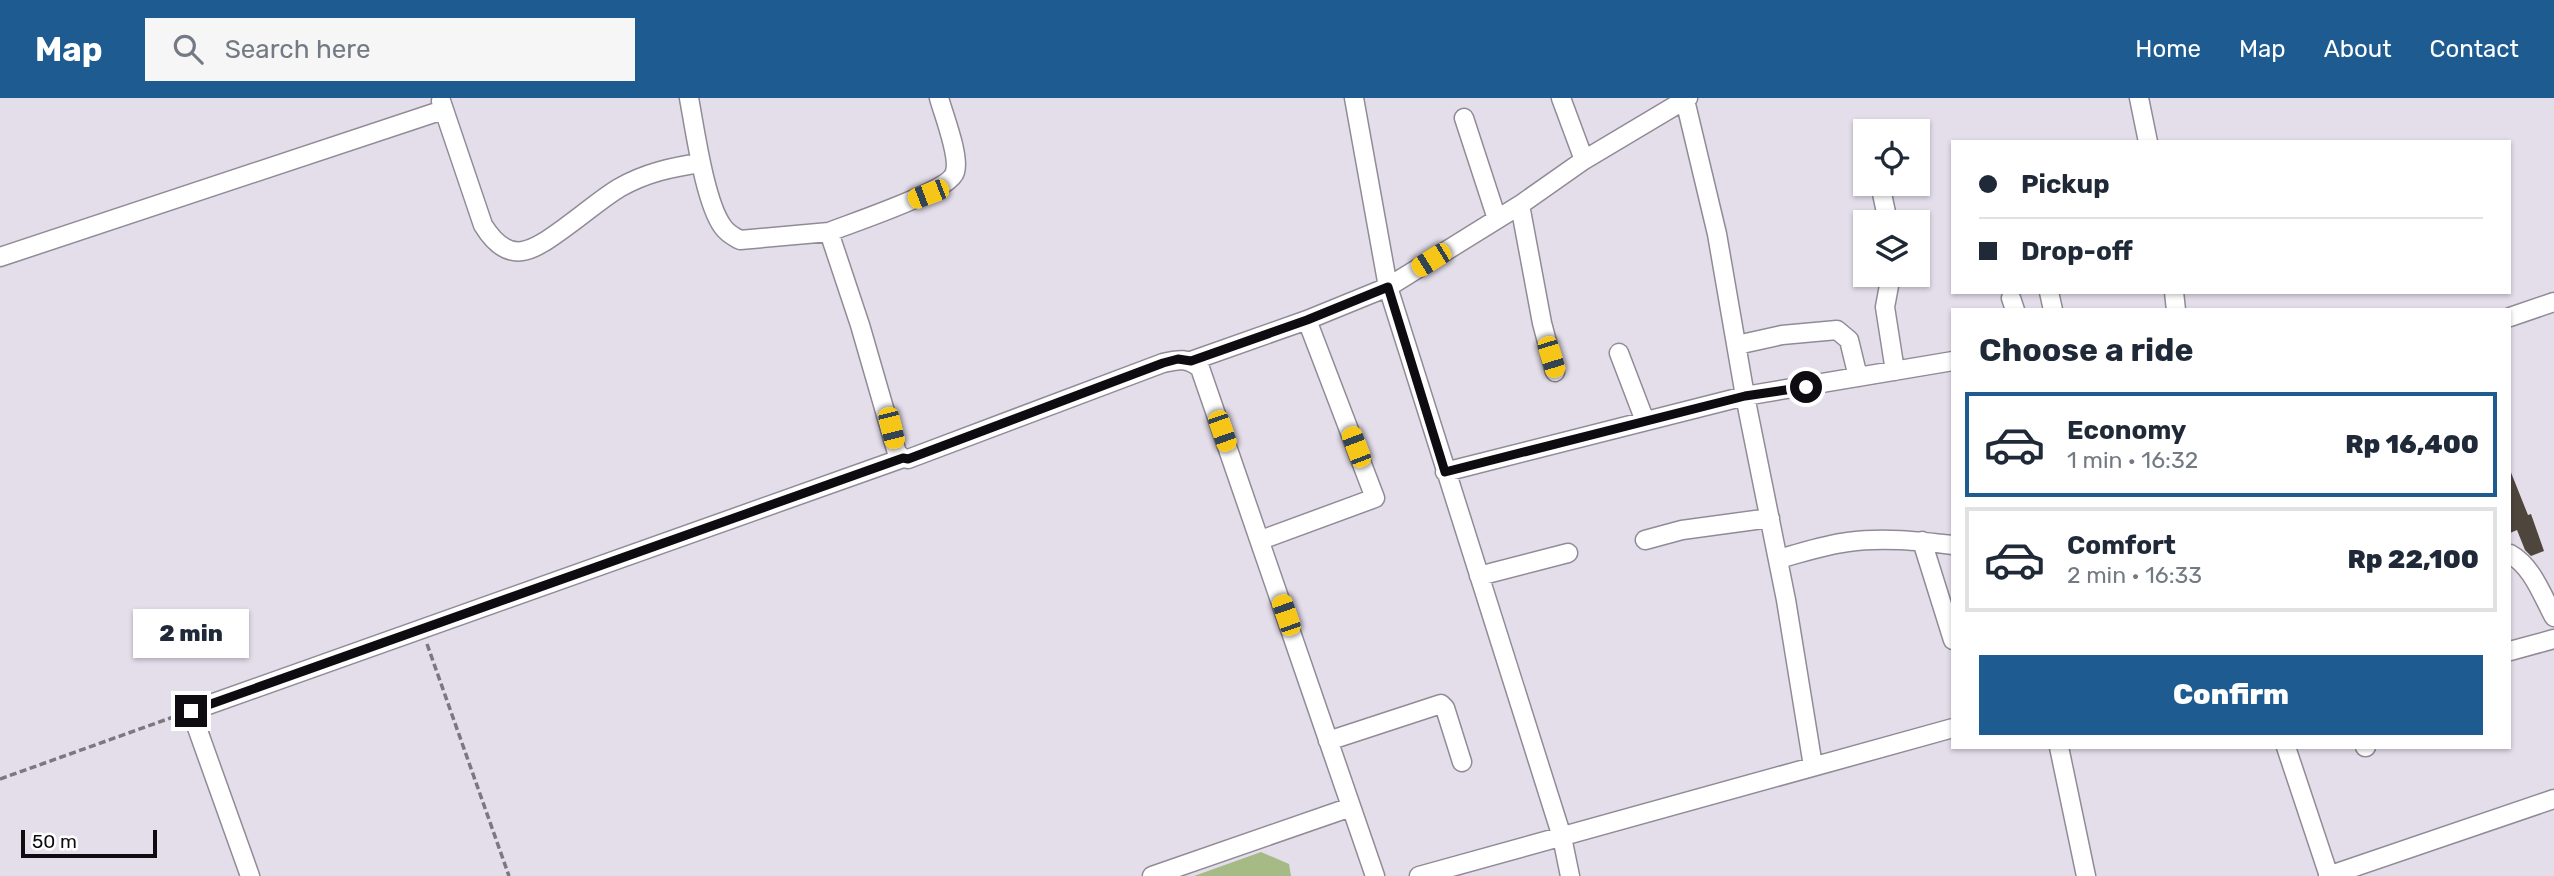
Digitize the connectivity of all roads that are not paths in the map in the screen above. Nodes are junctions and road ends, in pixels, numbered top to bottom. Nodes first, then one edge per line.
1 (689, 98) edge
2 (939, 98) edge
3 (1354, 98) edge
4 (1561, 98) edge
5 (2140, 98) edge
6 (1687, 99) edge
7 (442, 104) edge
8 (1662, 106) edge
9 (1464, 118) dead end
10 (2148, 140) edge
11 (1584, 160) junction
12 (701, 163) junction
13 (1520, 205) junction
14 (1497, 219) junction
15 (829, 232) junction
16 (0, 257) edge
17 (1388, 287) junction
18 (1889, 287) edge
19 (2554, 302) edge
20 (2511, 317) edge
21 (1307, 320) junction
22 (1737, 345) junction
23 (1619, 353) dead end
24 (1191, 361) junction
25 (1951, 361) edge
26 (1895, 371) junction
27 (1555, 372) dead end
28 (1858, 377) junction
29 (1745, 396) junction
30 (1645, 421) junction
31 (903, 458) junction
32 (1445, 472) junction
33 (1770, 518) junction
34 (1261, 540) junction
35 (1645, 540) dead end
36 (1922, 541) junction
37 (1951, 545) edge
38 (1568, 553) dead end
39 (2511, 554) edge
40 (1778, 559) junction
41 (1479, 576) junction
42 (2554, 617) edge
43 (1951, 634) edge
44 (2554, 639) edge
45 (2511, 651) edge
46 (1951, 728) edge
47 (1328, 741) junction
48 (2059, 749) edge
49 (2287, 749) edge
50 (1462, 762) dead end
51 (1813, 766) junction
52 (2554, 799) edge
53 (1351, 807) junction
54 (1562, 837) junction
55 (250, 876) edge
56 (1152, 876) edge
57 (1375, 876) edge
58 (1419, 876) edge
59 (1570, 876) edge
60 (2086, 876) edge
61 (2329, 876) edge

1 - 12 street
2 - 15 street
3 - 17 street
4 - 11 street
5 - 10 street
6 - 8 street
6 - 22 street
7 - 12 street
7 - 16 street
8 - 11 street
9 - 14 street
11 - 13 street
12 - 15 street
13 - 14 street
13 - 27 street
14 - 17 street
15 - 31 street
17 - 21 street
17 - 32 street
18 - 26 street
19 - 20 street
21 - 24 street
21 - 34 street
22 - 28 street
22 - 29 street
23 - 30 street
24 - 31 street
24 - 34 street
25 - 26 street
26 - 28 street
28 - 29 street
29 - 30 street
29 - 33 street
30 - 32 street
31 - 55 street
32 - 41 street
33 - 35 street
33 - 40 street
34 - 47 street
36 - 37 street
36 - 40 street
36 - 43 street
38 - 41 street
39 - 42 street
40 - 51 street
41 - 54 street
44 - 45 street
46 - 51 street
47 - 50 street
47 - 53 street
48 - 60 street
49 - 61 street
51 - 54 street
52 - 61 street
53 - 56 street
53 - 57 street
54 - 58 street
54 - 59 street

